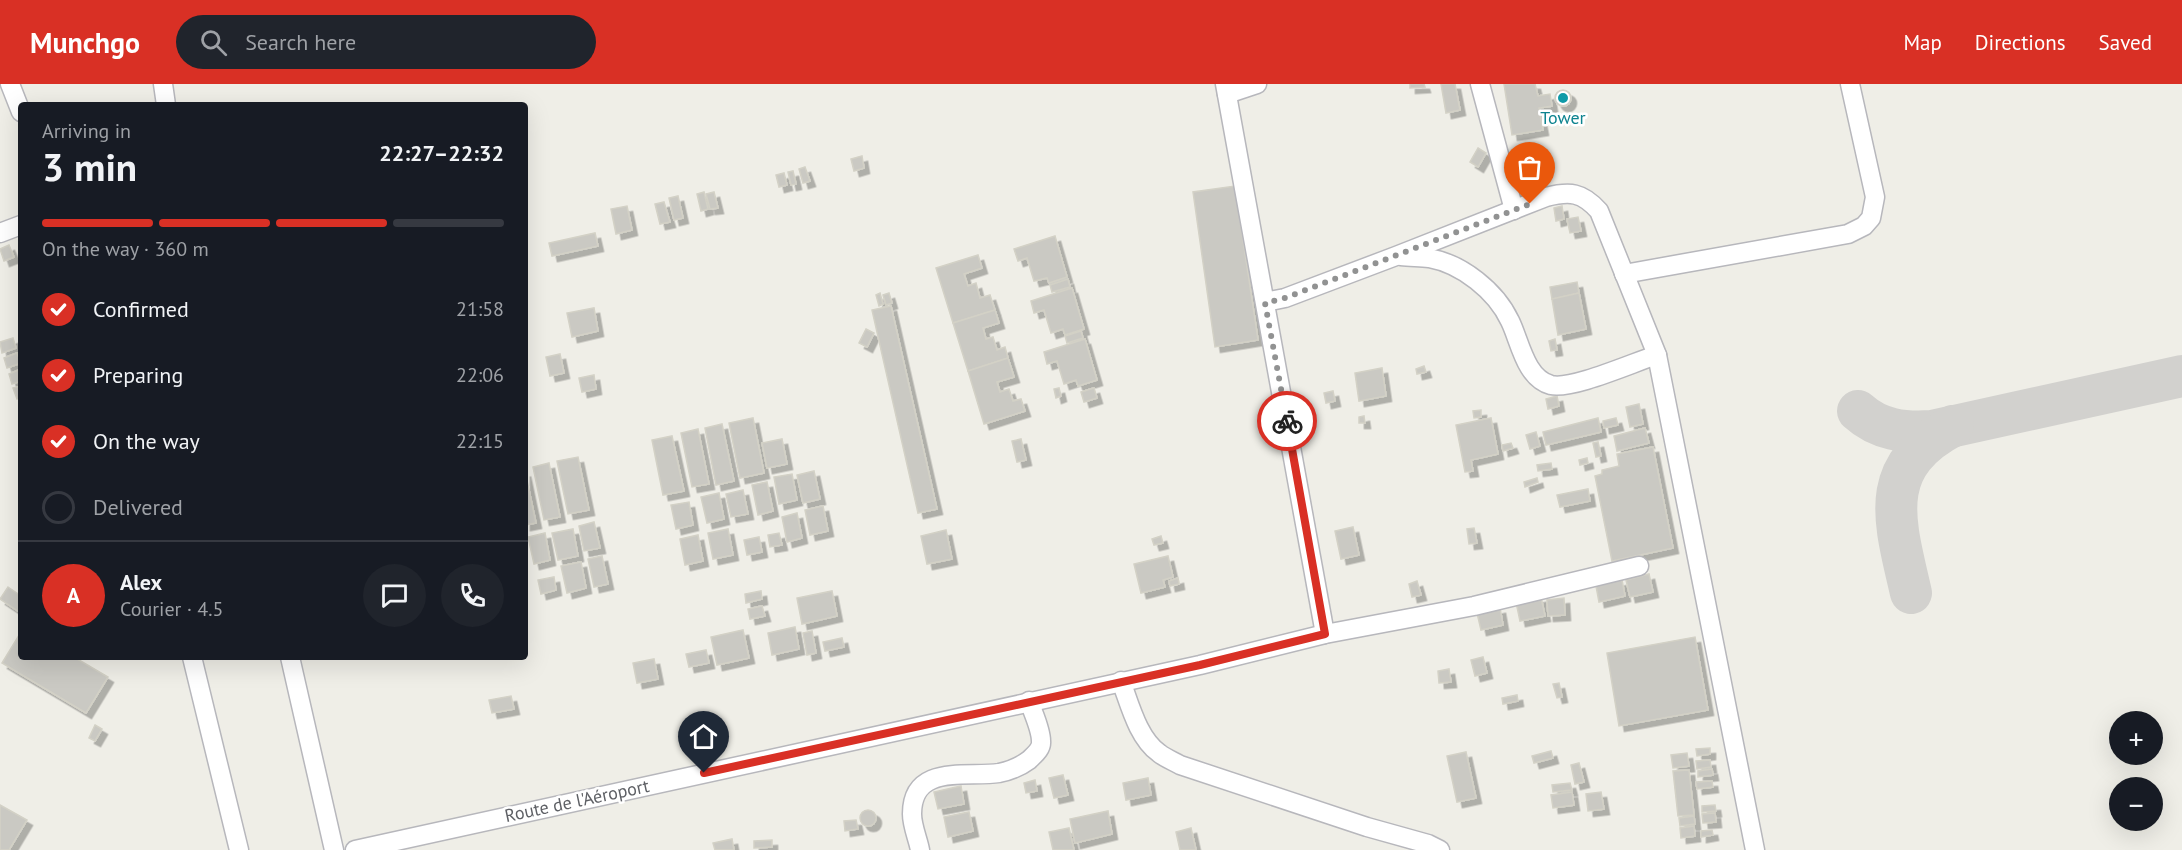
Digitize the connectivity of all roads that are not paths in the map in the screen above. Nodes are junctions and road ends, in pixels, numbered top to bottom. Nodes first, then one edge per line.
1 (10, 84) edge
2 (163, 84) edge
3 (1257, 84) edge
4 (1480, 84) edge
5 (1850, 84) edge
6 (1226, 89) edge
7 (166, 102) edge
8 (18, 104) edge
9 (1514, 210) junction
10 (18, 226) edge
11 (0, 233) edge
12 (1396, 256) junction
13 (1624, 274) junction
14 (1265, 303) junction
15 (1657, 355) junction
16 (1639, 566) dead end
17 (1325, 634) junction
18 (193, 660) edge
19 (291, 660) edge
20 (1121, 681) junction
21 (1029, 702) junction
22 (239, 850) edge
23 (334, 850) edge
24 (356, 850) edge
25 (920, 850) edge
26 (1440, 850) edge
27 (1755, 850) edge

1 - 8 street
2 - 7 street
3 - 6 street
4 - 9 street
5 - 13 street
6 - 14 street
9 - 12 street
9 - 13 street
10 - 11 street
12 - 14 street
12 - 15 street
13 - 15 street
14 - 17 street
15 - 27 street
16 - 17 street, Route de l'Aéroport
17 - 20 street, Route de l'Aéroport
18 - 22 street
19 - 23 street
20 - 21 street, Route de l'Aéroport
20 - 26 street
21 - 24 street, Route de l'Aéroport
21 - 25 street

